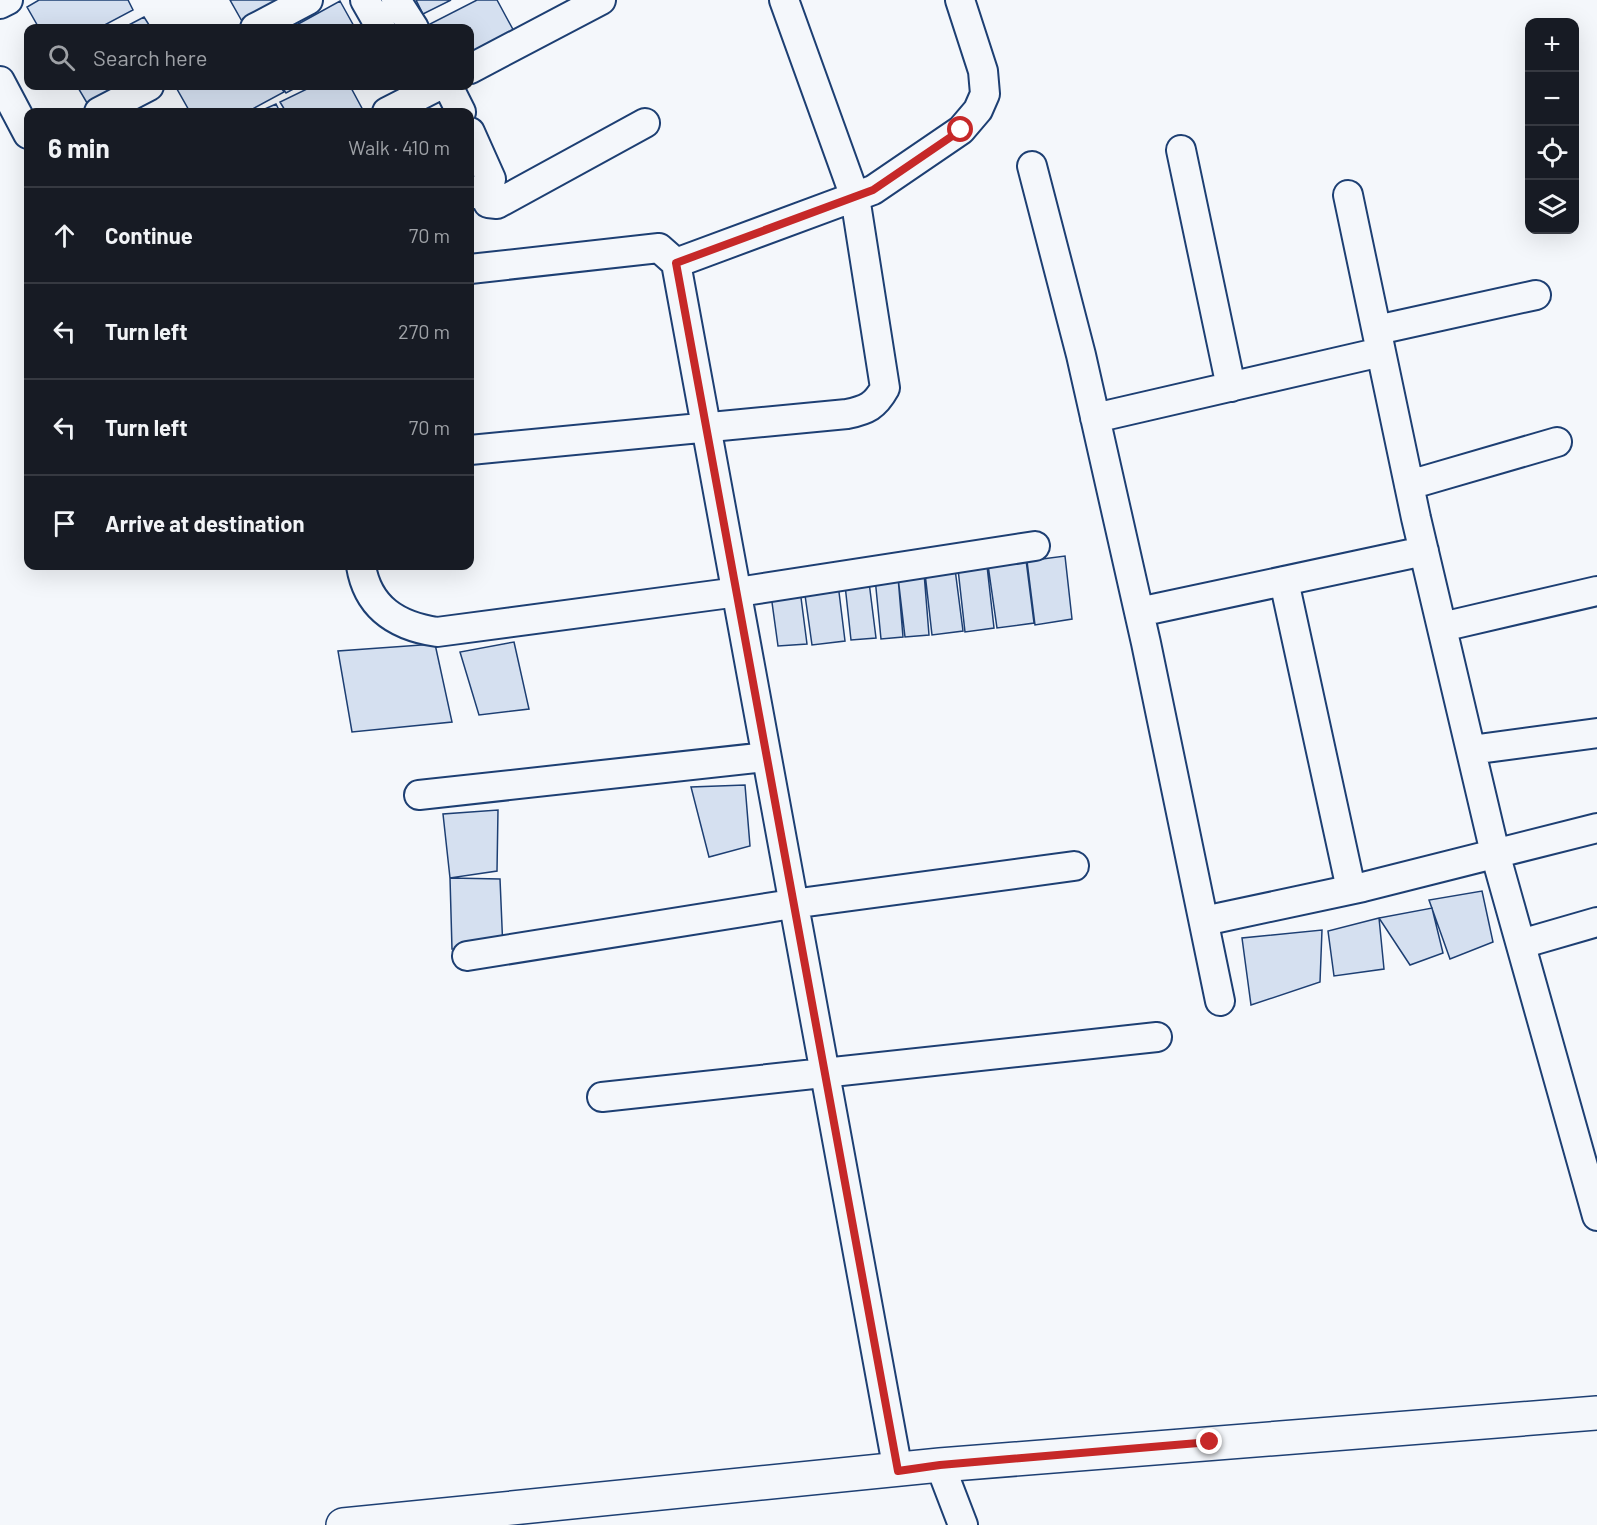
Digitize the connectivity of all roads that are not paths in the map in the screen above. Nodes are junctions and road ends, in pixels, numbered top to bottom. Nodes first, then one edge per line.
1 (8, 0) edge
2 (308, 0) edge
3 (365, 0) edge
4 (396, 0) edge
5 (601, 0) edge
6 (784, 0) edge
7 (960, 0) edge
8 (0, 4) edge
9 (263, 24) edge
10 (379, 24) edge
11 (411, 24) edge
12 (474, 67) edge
13 (0, 81) edge
14 (141, 90) edge
15 (450, 90) edge
16 (423, 95) edge
17 (107, 108) edge
18 (395, 108) edge
19 (459, 108) edge
20 (645, 123) dead end
21 (24, 126) edge
22 (474, 141) edge
23 (1181, 150) dead end
24 (1032, 166) dead end
25 (476, 191) edge
26 (1348, 195) dead end
27 (855, 197) junction
28 (676, 263) junction
29 (474, 269) edge
30 (1536, 295) dead end
31 (1379, 341) junction
32 (1231, 387) junction
33 (1095, 418) junction
34 (707, 426) junction
35 (1557, 442) dead end
36 (474, 450) edge
37 (1409, 484) junction
38 (1035, 546) dead end
39 (1424, 551) junction
40 (362, 570) edge
41 (1284, 581) junction
42 (1597, 591) edge
43 (738, 592) junction
44 (1138, 612) junction
45 (1442, 627) junction
46 (1597, 733) edge
47 (1471, 750) junction
48 (766, 757) junction
49 (419, 795) dead end
50 (1597, 828) edge
51 (1495, 853) junction
52 (1074, 866) dead end
53 (1351, 890) junction
54 (792, 904) junction
55 (1204, 921) junction
56 (1597, 922) edge
57 (1521, 944) junction
58 (467, 956) dead end
59 (1220, 1001) dead end
60 (1157, 1037) dead end
61 (824, 1073) junction
62 (602, 1097) dead end
63 (1597, 1216) edge
64 (1597, 1413) edge
65 (1597, 1428) edge
66 (898, 1471) junction
67 (943, 1472) junction
68 (343, 1525) edge
69 (523, 1525) edge
70 (963, 1525) edge

1 - 8 street
2 - 9 street
3 - 10 street
4 - 11 street
5 - 12 street
6 - 27 street
7 - 27 street
13 - 21 street
14 - 17 street
15 - 19 street
16 - 18 street
20 - 25 street
22 - 25 street
23 - 32 street
24 - 33 street
26 - 31 street
27 - 28 street
27 - 34 street
28 - 29 street
28 - 34 street
30 - 31 street
31 - 32 street
31 - 37 street
32 - 33 street
33 - 44 street
34 - 36 street
34 - 43 street
35 - 37 street
37 - 39 street
38 - 43 street
39 - 41 street
39 - 45 street
40 - 43 street
41 - 44 street
41 - 53 street
42 - 45 street
43 - 48 street
44 - 55 street
45 - 47 street
46 - 47 street
47 - 51 street
48 - 49 street
48 - 54 street
50 - 51 street
51 - 53 street
51 - 57 street
52 - 54 street
53 - 55 street
54 - 58 street
54 - 61 street
55 - 59 street
56 - 57 street
57 - 63 street
60 - 61 street
61 - 62 street
61 - 66 street
64 - 67 main road
65 - 67 main road
66 - 67 main road
66 - 68 main road
67 - 69 main road
67 - 70 street

